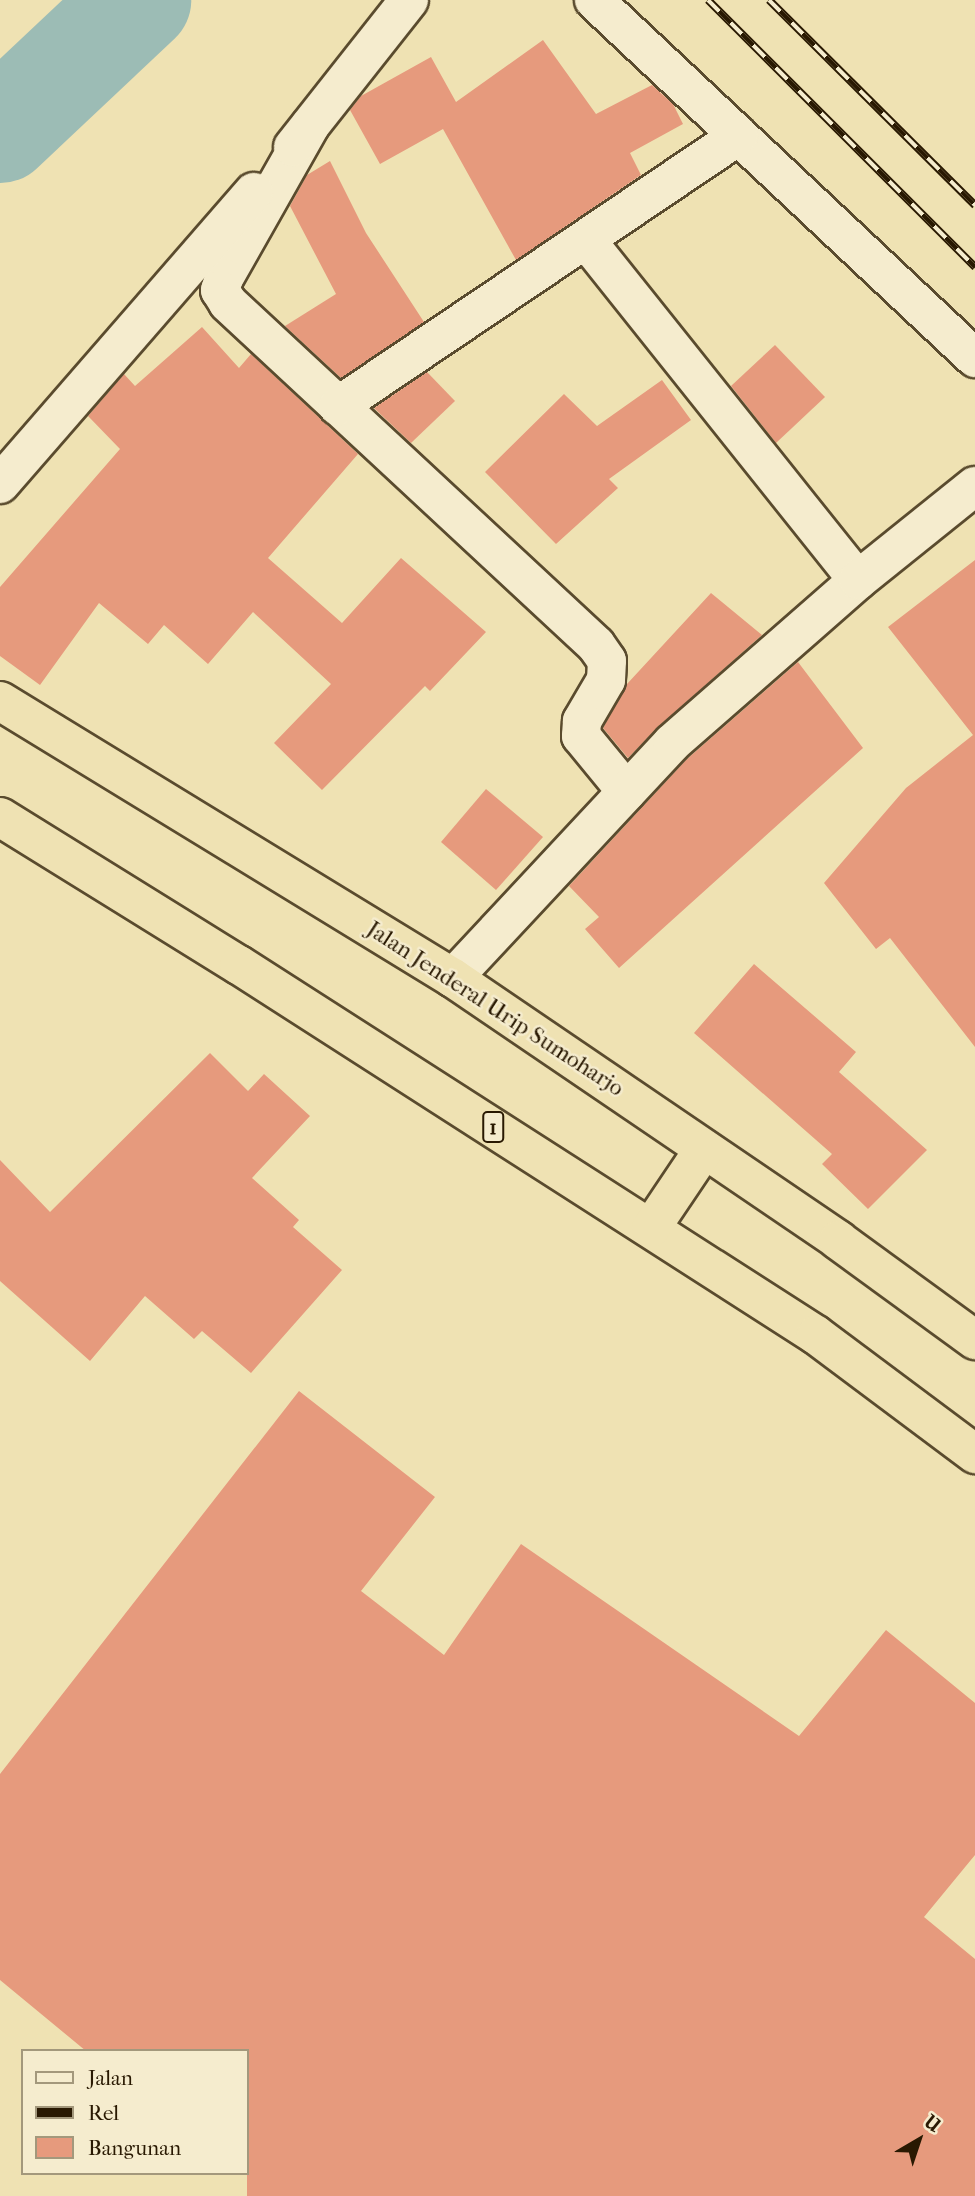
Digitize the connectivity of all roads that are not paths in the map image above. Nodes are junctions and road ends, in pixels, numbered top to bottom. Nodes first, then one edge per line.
1 (410, 0) edge
2 (594, 0) edge
3 (310, 126) junction
4 (739, 136) junction
5 (587, 241) junction
6 (975, 358) edge
7 (338, 406) junction
8 (0, 484) edge
9 (975, 486) edge
10 (858, 580) junction
11 (0, 701) edge
12 (627, 792) junction
13 (0, 817) edge
14 (453, 978) junction
15 (705, 1149) junction
16 (651, 1228) junction
17 (975, 1340) edge
18 (975, 1454) edge

1 - 3 street
2 - 4 street
3 - 7 street
3 - 8 street
4 - 5 street
4 - 6 street
5 - 7 street
5 - 10 street
7 - 12 street
9 - 10 street
10 - 12 street
11 - 14 highway, Jalan Jenderal Urip Sumoharjo
12 - 14 street
13 - 16 highway, 1
14 - 15 highway, Jalan Jenderal Urip Sumoharjo
15 - 16 highway
15 - 17 highway, Jalan Jenderal Urip Sumoharjo
16 - 18 highway, 1

